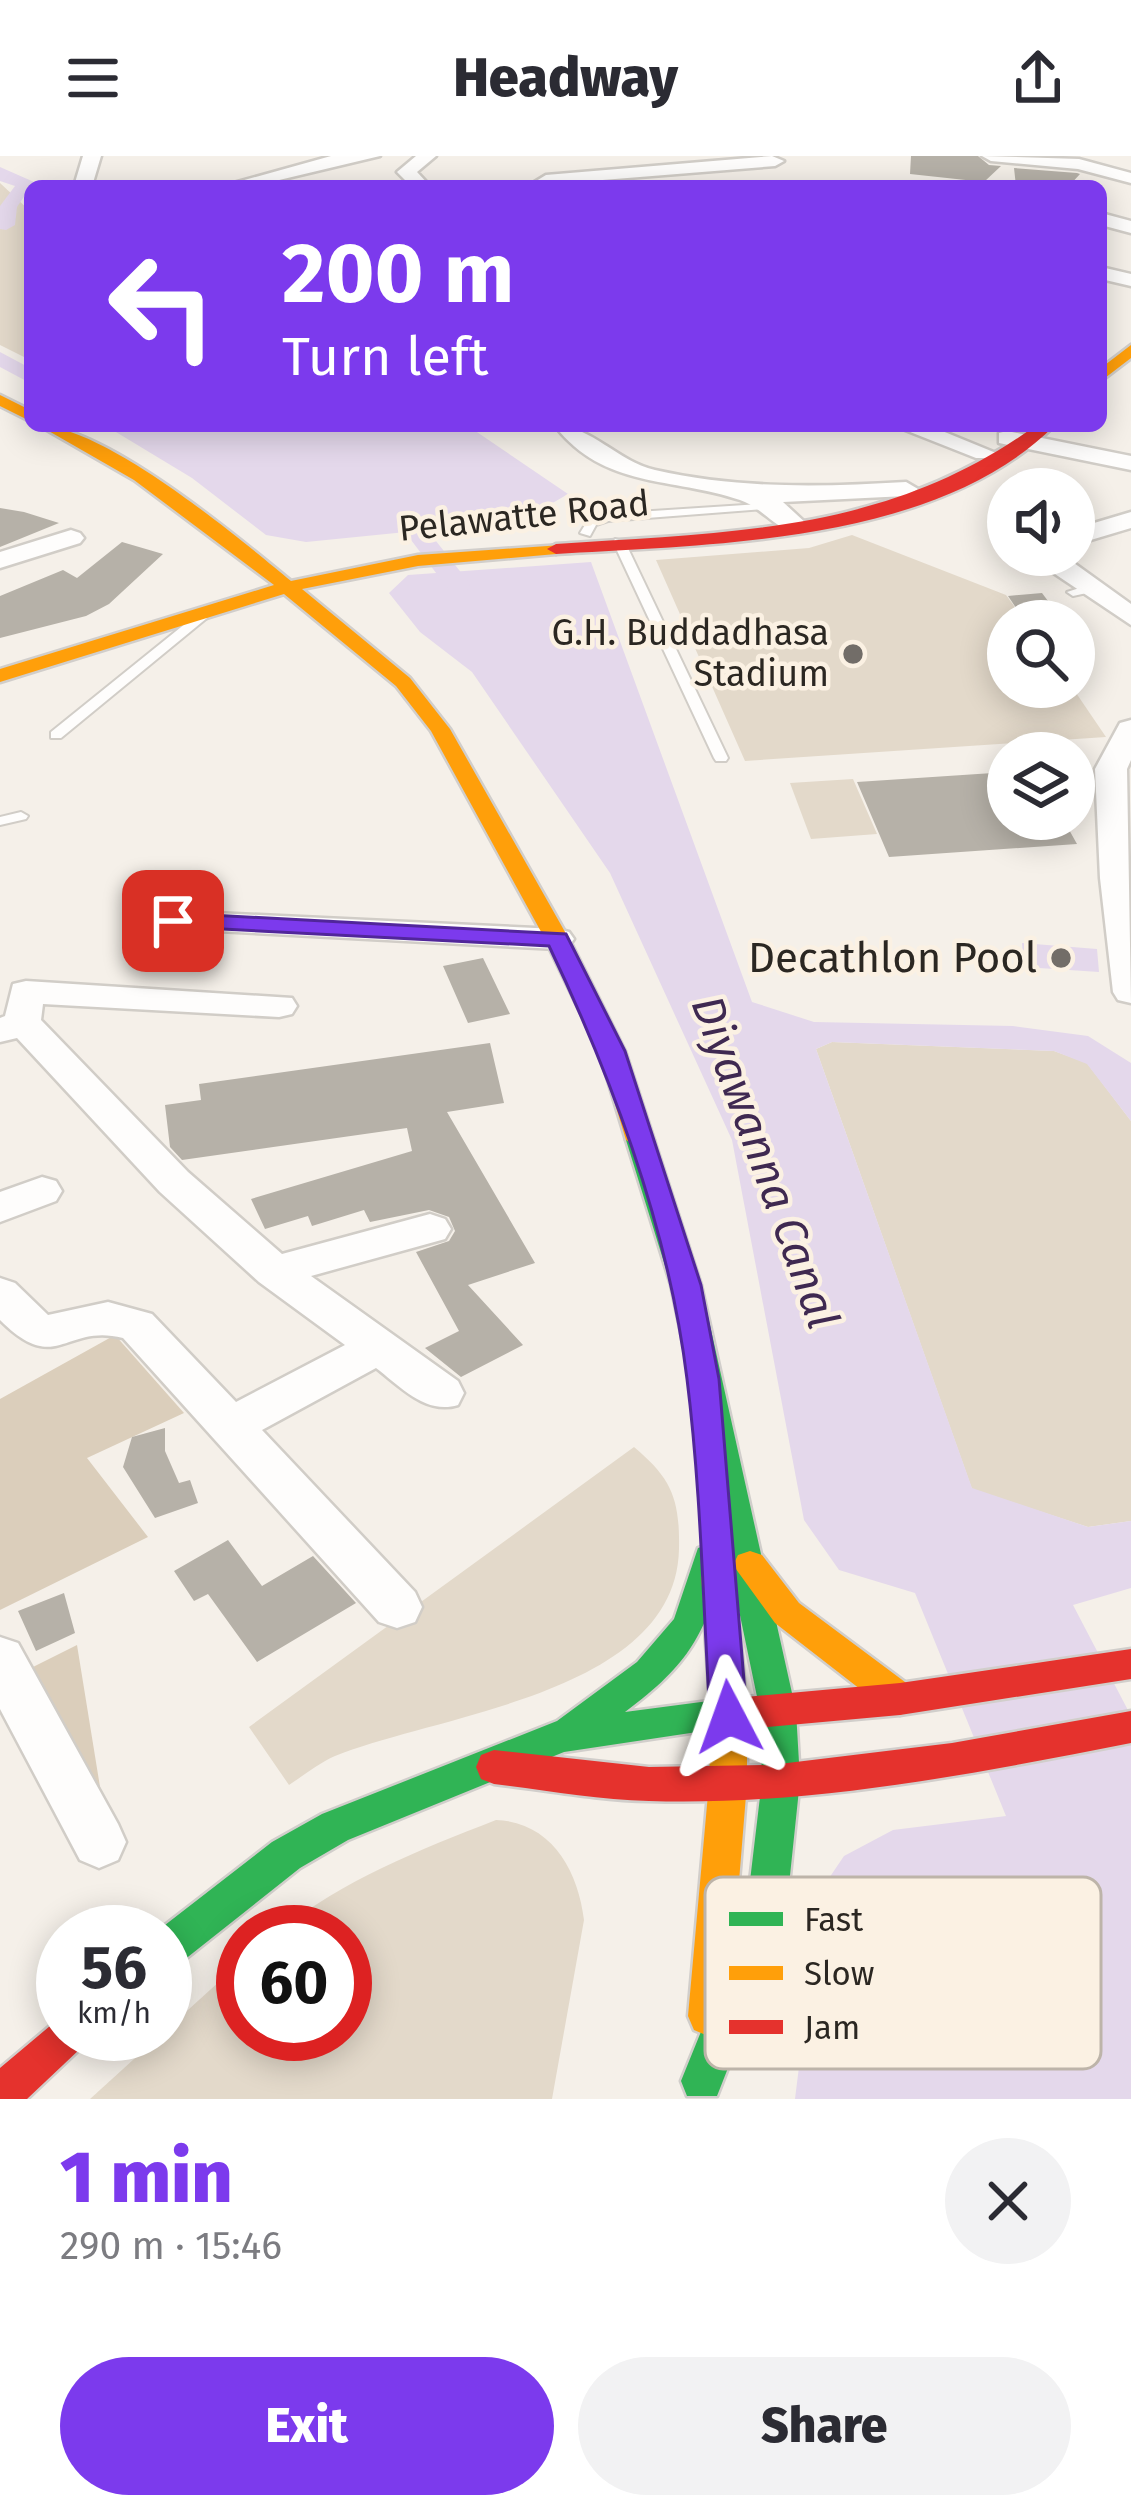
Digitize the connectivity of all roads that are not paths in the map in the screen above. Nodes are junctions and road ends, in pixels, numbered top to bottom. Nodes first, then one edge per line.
1 (371, 156) edge
2 (620, 156) edge
3 (419, 157) edge
4 (993, 160) edge
5 (775, 161) dead end
6 (640, 172) junction
7 (1127, 174) edge
8 (233, 180) edge
9 (414, 180) edge
10 (546, 180) edge
11 (1131, 329) edge
12 (1107, 350) edge
13 (1131, 350) edge
14 (1107, 371) edge
15 (59, 432) edge
16 (573, 432) edge
17 (968, 432) edge
18 (1018, 437) edge
19 (1131, 463) edge
20 (906, 489) junction
21 (770, 514) junction
22 (1131, 520) edge
23 (1095, 531) edge
24 (71, 538) dead end
25 (228, 538) junction
26 (619, 542) junction
27 (474, 548) junction
28 (0, 560) edge
29 (380, 561) junction
30 (1068, 576) edge
31 (285, 582) junction
32 (173, 606) junction
33 (213, 612) junction
34 (1131, 617) edge
35 (344, 630) junction
36 (0, 661) edge
37 (0, 676) edge
38 (1131, 729) edge
39 (56, 736) dead end
40 (721, 758) dead end
41 (22, 816) dead end
42 (0, 821) edge
43 (1124, 878) edge
44 (173, 921) dead end
45 (557, 939) junction
46 (1131, 992) edge
47 (279, 1006) dead end
48 (11, 1027) edge
49 (42, 1191) dead end
50 (0, 1208) edge
51 (430, 1229) dead end
52 (274, 1271) junction
53 (0, 1294) edge
54 (377, 1348) junction
55 (703, 1379) junction
56 (442, 1393) dead end
57 (229, 1426) junction
58 (716, 1539) junction
59 (750, 1565) junction
60 (397, 1607) dead end
61 (0, 1660) edge
62 (1131, 1664) edge
63 (900, 1699) junction
64 (778, 1711) junction
65 (729, 1717) junction
66 (1131, 1727) edge
67 (562, 1736) junction
68 (488, 1766) junction
69 (881, 1772) junction
70 (781, 1780) junction
71 (728, 1784) junction
72 (843, 1800) dead end
73 (805, 1828) dead end
74 (99, 1843) dead end
75 (719, 1877) edge
76 (770, 1877) edge
77 (784, 1877) edge
78 (192, 1929) edge
79 (705, 2035) edge
80 (38, 2061) edge
81 (700, 2090) edge
82 (0, 2096) edge

1 - 8 street
2 - 6 street
3 - 9 street
4 - 7 street
5 - 6 street
6 - 10 street
11 - 12 main road
13 - 14 main road
15 - 25 main road
16 - 21 street
17 - 18 street
18 - 19 street
18 - 20 main road, Pelawatte Road
18 - 21 main road, Pelawatte Road
20 - 21 main road, Pelawatte Road
20 - 21 street
21 - 26 main road, Pelawatte Road
21 - 27 main road, Pelawatte Road
22 - 23 street
24 - 28 street
25 - 29 main road
25 - 31 main road
25 - 32 main road
26 - 27 main road, Pelawatte Road
26 - 40 lane
27 - 29 main road, Pelawatte Road
29 - 31 main road, Pelawatte Road
29 - 35 main road
30 - 34 street
31 - 32 main road, Pelawatte Road
31 - 33 main road, Pelawatte Road
31 - 35 main road
32 - 36 main road, Pelawatte Road
33 - 35 main road
33 - 37 main road, Pelawatte Road
33 - 39 lane
35 - 45 main road
38 - 43 street
41 - 42 lane
43 - 46 street
44 - 45 street
45 - 55 main road
47 - 48 street
48 - 52 street
49 - 50 street
51 - 52 street
52 - 54 street
53 - 57 street
54 - 56 street
54 - 57 street
55 - 58 main road
55 - 59 main road
57 - 60 street
58 - 65 main road
58 - 67 main road
59 - 63 main road
59 - 64 main road
61 - 74 street
62 - 63 main road
63 - 64 main road
64 - 65 main road
64 - 70 main road
65 - 67 main road
65 - 71 main road
66 - 69 main road
67 - 68 main road
68 - 71 main road
68 - 78 main road
69 - 70 main road
69 - 72 main road
70 - 71 main road
70 - 76 main road
71 - 75 main road
73 - 77 main road
79 - 81 main road
80 - 82 main road

